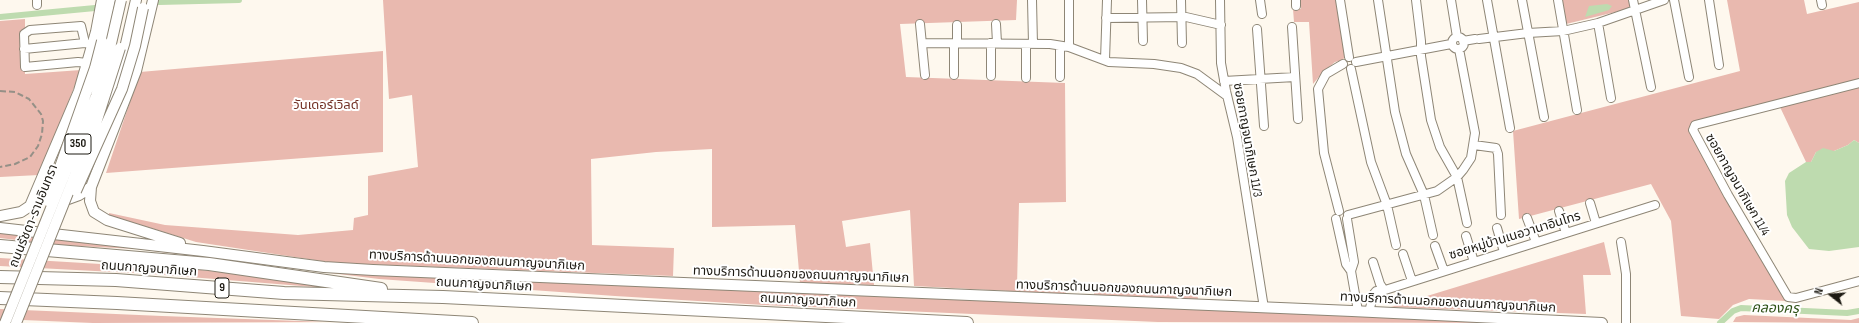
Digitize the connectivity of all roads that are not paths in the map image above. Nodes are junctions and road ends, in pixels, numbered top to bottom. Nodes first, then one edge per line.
1 (102, 0) edge
2 (110, 0) edge
3 (121, 0) edge
4 (131, 0) edge
5 (153, 0) edge
6 (1032, 0) edge
7 (1069, 0) edge
8 (1107, 0) edge
9 (1142, 0) edge
10 (1181, 0) edge
11 (1220, 0) edge
12 (1260, 0) edge
13 (1340, 0) edge
14 (1378, 0) edge
15 (1416, 0) edge
16 (1451, 0) edge
17 (1487, 0) edge
18 (1522, 0) edge
19 (1558, 0) edge
20 (1633, 0) edge
21 (1664, 0) edge
22 (1674, 0) edge
23 (1709, 0) edge
24 (141, 3) edge
25 (1634, 11) junction
26 (1262, 14) dead end
27 (1181, 17) junction
28 (1106, 18) junction
29 (1143, 18) junction
30 (1598, 23) junction
31 (920, 24) dead end
32 (957, 24) dead end
33 (996, 24) dead end
34 (1221, 25) junction
35 (1292, 27) dead end
36 (1257, 29) dead end
37 (1563, 31) junction
38 (1528, 33) junction
39 (1493, 38) junction
40 (1460, 39) junction
41 (1143, 41) dead end
42 (922, 43) junction
43 (956, 43) junction
44 (994, 43) junction
45 (1182, 43) dead end
46 (89, 44) junction
47 (1030, 44) junction
48 (1451, 44) junction
49 (1060, 46) junction
50 (1069, 47) junction
51 (24, 49) junction
52 (1459, 49) junction
53 (1422, 50) junction
54 (1387, 56) junction
55 (1105, 60) junction
56 (87, 63) junction
57 (1352, 63) junction
58 (1719, 65) dead end
59 (925, 75) dead end
60 (954, 75) dead end
61 (991, 76) dead end
62 (1060, 77) dead end
63 (1295, 77) junction
64 (1689, 77) dead end
65 (1026, 78) dead end
66 (1261, 79) junction
67 (1224, 81) junction
68 (1859, 84) edge
69 (1651, 87) dead end
70 (1227, 96) junction
71 (1611, 98) dead end
72 (1577, 110) dead end
73 (1544, 118) dead end
74 (1298, 119) dead end
75 (1264, 126) dead end
76 (1510, 128) dead end
77 (1474, 145) junction
78 (104, 155) junction
79 (43, 177) junction
80 (1457, 177) junction
81 (91, 187) junction
82 (1424, 195) junction
83 (1590, 203) dead end
84 (1387, 205) junction
85 (1655, 205) dead end
86 (1339, 211) junction
87 (1559, 211) dead end
88 (1501, 215) dead end
89 (0, 216) edge
90 (1347, 217) junction
91 (1527, 218) dead end
92 (1336, 219) junction
93 (1466, 223) dead end
94 (1596, 223) junction
95 (0, 228) edge
96 (1497, 228) dead end
97 (1566, 233) junction
98 (1433, 235) dead end
99 (1466, 236) dead end
100 (1536, 242) junction
101 (1621, 242) dead end
102 (1396, 245) dead end
103 (0, 246) edge
104 (1435, 246) dead end
105 (204, 250) junction
106 (0, 252) edge
107 (58, 252) junction
108 (1504, 252) junction
109 (1403, 254) dead end
110 (1373, 262) dead end
111 (1474, 262) junction
112 (40, 263) junction
113 (1351, 271) junction
114 (1444, 271) junction
115 (0, 277) edge
116 (1412, 281) junction
117 (1859, 281) edge
118 (21, 282) junction
119 (1377, 296) junction
120 (443, 297) junction
121 (0, 298) edge
122 (1264, 308) junction
123 (1358, 311) junction
124 (1372, 312) junction
125 (5, 323) edge
126 (16, 323) edge
127 (446, 323) edge
128 (472, 323) edge
129 (967, 323) edge
130 (1602, 323) edge
131 (1626, 323) edge

1 - 46 main road
2 - 118 main road, ถนนรัชดา-รามอินทรา / 350, bridge
3 - 118 main road, ถนนรัชดา-รามอินทรา / 350, bridge
4 - 112 main road, ถนนรัชดา-รามอินทรา / 350, bridge
5 - 78 main road
6 - 47 street
7 - 50 street
8 - 28 street
9 - 29 street
10 - 27 street
11 - 34 street, ซอยกาญจนาภิเษก 11/3
12 - 26 street
13 - 57 street
14 - 54 street
15 - 53 street
16 - 40 street
17 - 39 street
18 - 38 street
19 - 37 street
20 - 25 street
21 - 25 street
22 - 64 street
23 - 58 street
24 - 78 main road
24 - 112 main road, ถนนรัชดา-รามอินทรา / 350, bridge
25 - 30 street
25 - 69 street
27 - 29 street
27 - 34 street
27 - 45 street
28 - 29 street
28 - 55 street
29 - 41 street
30 - 37 street
30 - 71 street
31 - 42 street
32 - 43 street
33 - 44 street
34 - 67 street, ซอยกาญจนาภิเษก 11/3
35 - 63 street
36 - 66 street
37 - 38 street
37 - 72 street
38 - 39 street
38 - 73 street
39 - 40 street
39 - 76 street
40 - 48 street
40 - 52 street
42 - 43 street
42 - 59 street
43 - 44 street
43 - 60 street
44 - 47 street
44 - 61 street
46 - 51 street
46 - 51 street
46 - 56 main road
47 - 49 street
47 - 65 street
48 - 52 street
48 - 53 street
49 - 50 street
49 - 62 street
50 - 55 street
51 - 56 street
52 - 77 street
53 - 54 street
53 - 80 street
54 - 57 street
54 - 82 street
55 - 70 street
56 - 79 main road
57 - 84 street
57 - 86 street
63 - 66 street
63 - 74 street
66 - 67 street
66 - 75 street
67 - 70 street, ซอยกาญจนาภิเษก 11/3
68 - 117 street, ซอยกาญจนาภิเษก 11/4
70 - 122 street, ซอยกาญจนาภิเษก 11/3
77 - 80 street
77 - 88 street
78 - 81 main road
79 - 81 main road
79 - 89 main road
80 - 82 street
80 - 93 street
81 - 105 main road
82 - 84 street
82 - 98 street
83 - 94 street
84 - 90 street
84 - 102 street
85 - 94 street, ซอยหมู่บ้านเนอวานาอินโทร
86 - 90 street
86 - 92 street
87 - 97 street
90 - 92 street
90 - 113 street
91 - 100 street
92 - 113 street
94 - 97 street, ซอยหมู่บ้านเนอวานาอินโทร
95 - 105 main road, ทางบริการด้านนอกของถนนกาญจนาภิเษก
96 - 108 street
97 - 100 street, ซอยหมู่บ้านเนอวานาอินโทร
99 - 111 street
100 - 108 street, ซอยหมู่บ้านเนอวานาอินโทร
101 - 131 street
103 - 107 highway
104 - 114 street
105 - 122 main road, ทางบริการด้านนอกของถนนกาญจนาภิเษก
106 - 107 highway
107 - 120 highway
108 - 111 street, ซอยหมู่บ้านเนอวานาอินโทร
109 - 116 street
110 - 119 street
111 - 114 street, ซอยหมู่บ้านเนอวานาอินโทร
112 - 126 main road, ถนนรัชดา-รามอินทรา / 350, bridge
113 - 123 street
114 - 116 street, ซอยหมู่บ้านเนอวานาอินโทร
115 - 120 highway, ถนนกาญจนาภิเษก / 9
116 - 119 street, ซอยหมู่บ้านเนอวานาอินโทร
118 - 125 main road, ถนนรัชดา-รามอินทรา / 350, bridge
119 - 124 street
120 - 129 highway, ถนนกาญจนาภิเษก / 9
121 - 127 highway, 9
122 - 123 main road, ทางบริการด้านนอกของถนนกาญจนาภิเษก
123 - 124 main road, ทางบริการด้านนอกของถนนกาญจนาภิเษก
124 - 130 main road, ทางบริการด้านนอกของถนนกาญจนาภิเษก
127 - 128 highway, 9

